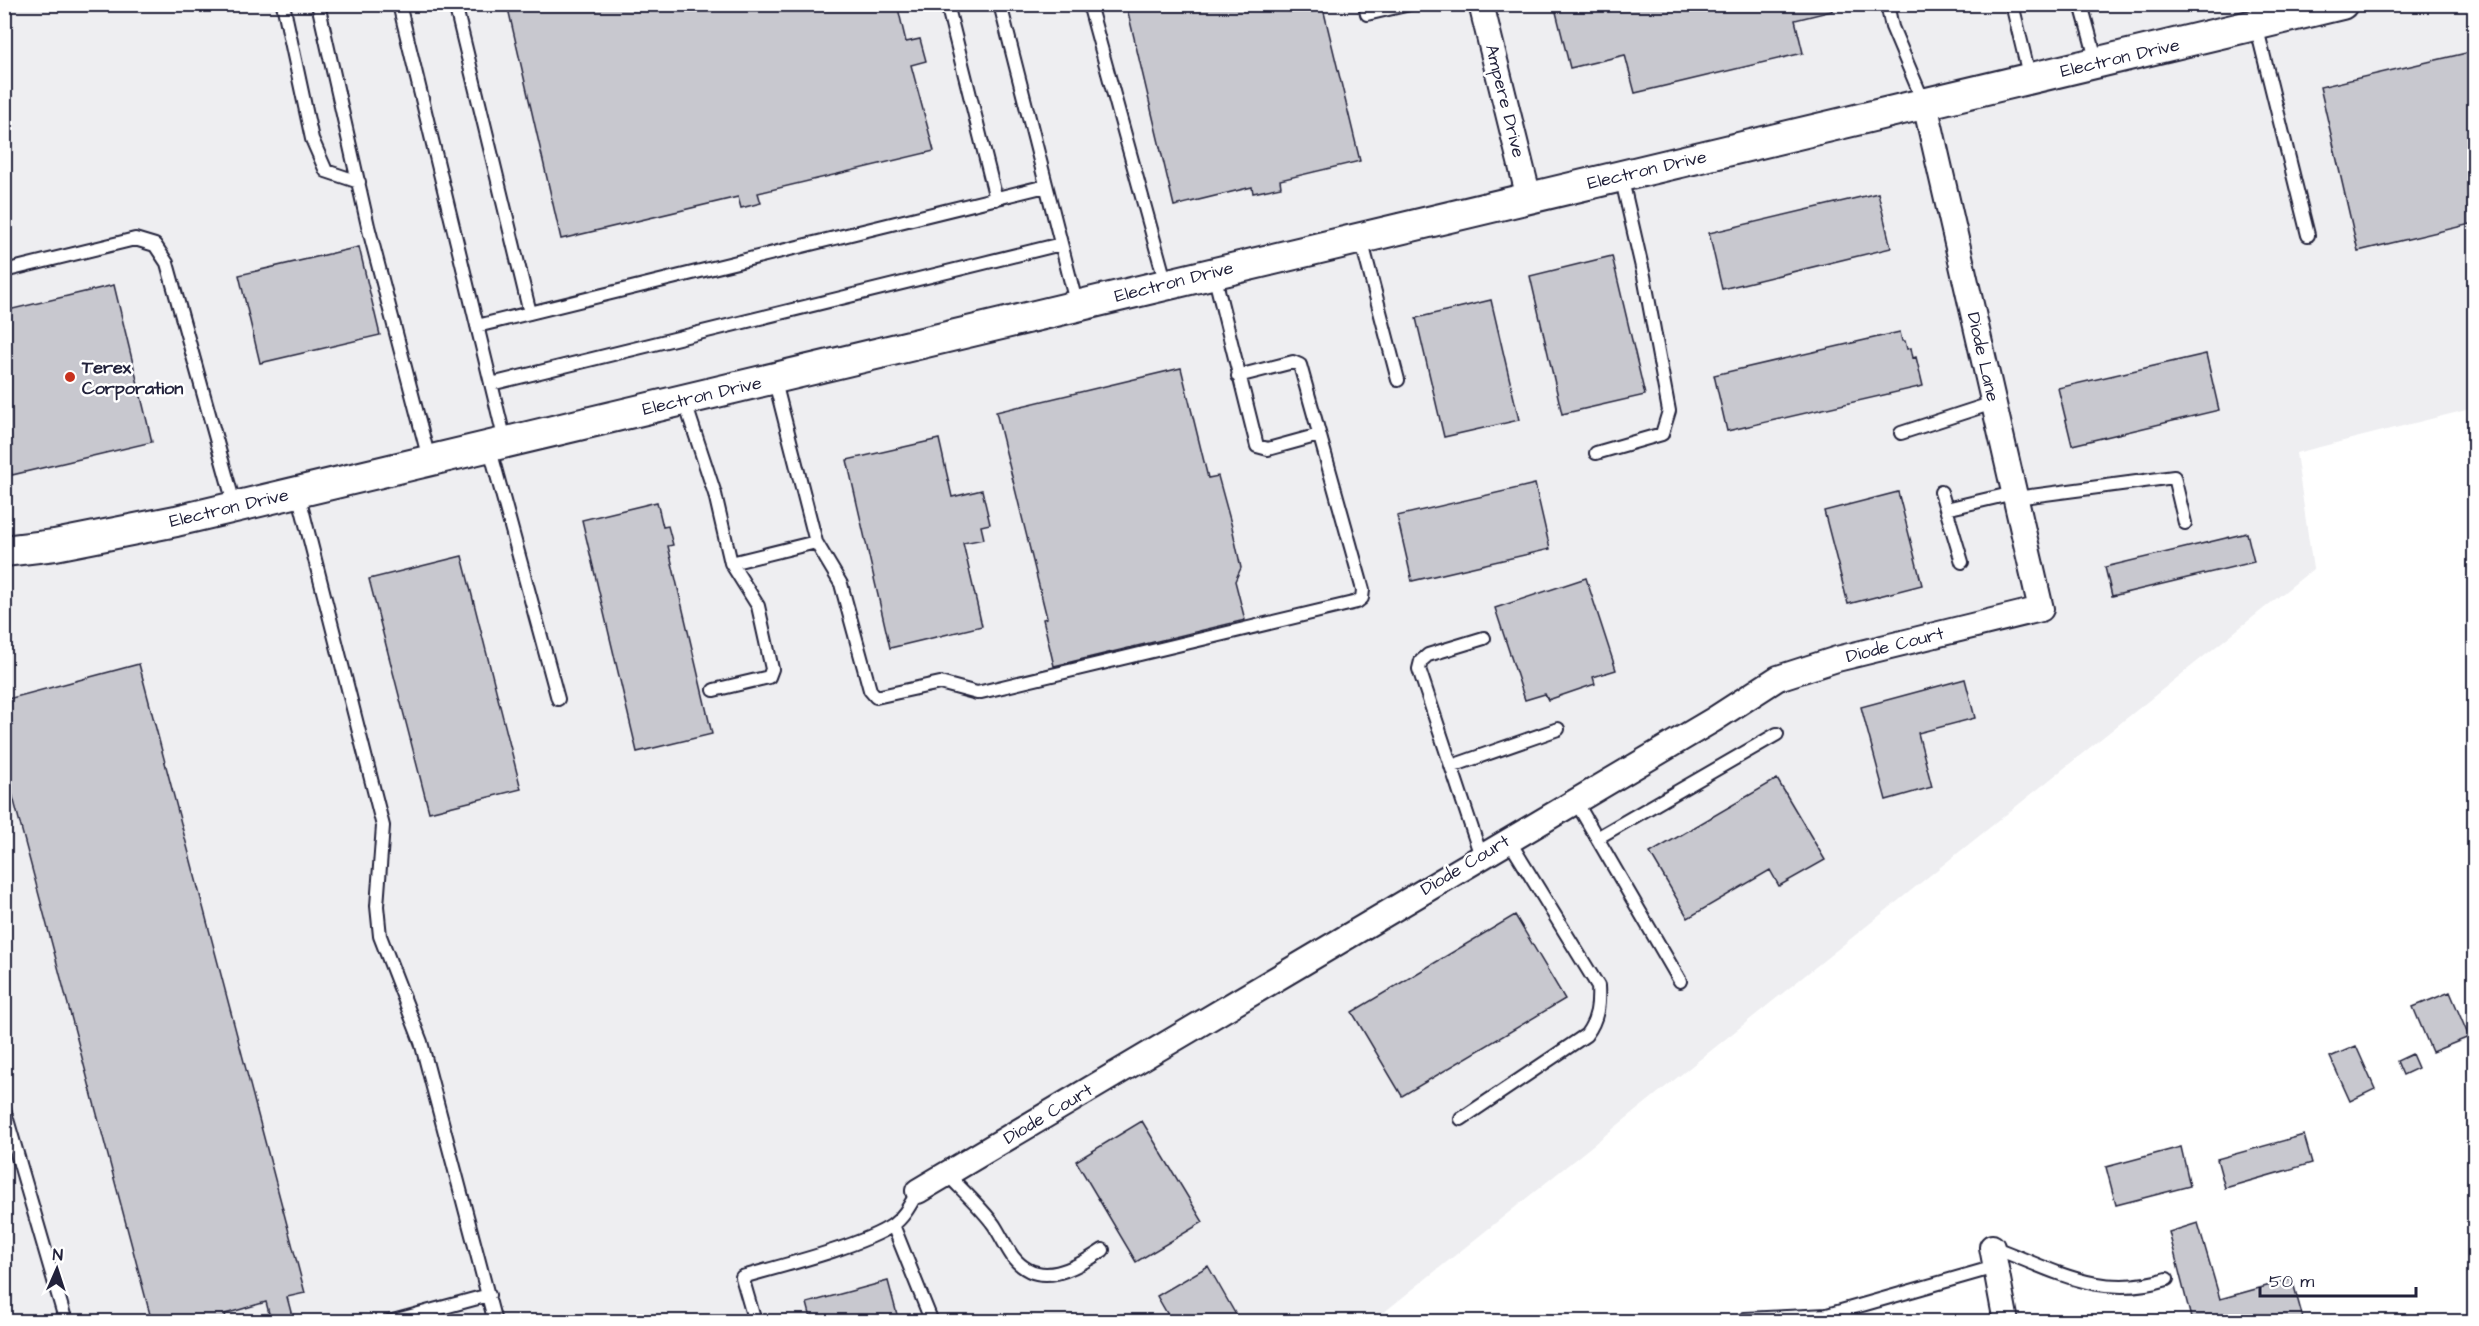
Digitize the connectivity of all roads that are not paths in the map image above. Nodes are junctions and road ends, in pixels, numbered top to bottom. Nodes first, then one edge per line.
1 (283, 4) edge
2 (318, 4) edge
3 (399, 4) edge
4 (455, 4) edge
5 (947, 4) edge
6 (1000, 4) edge
7 (1089, 4) edge
8 (1365, 4) edge
9 (1410, 4) edge
10 (1482, 4) edge
11 (1887, 4) edge
12 (2012, 4) edge
13 (2081, 4) edge
14 (2343, 4) edge
15 (2256, 25) junction
16 (2097, 63) junction
17 (2030, 79) junction
18 (1925, 104) junction
19 (1621, 176) junction
20 (359, 182) junction
21 (1046, 186) junction
22 (1529, 198) junction
23 (996, 199) junction
24 (2308, 235) dead end
25 (1360, 238) junction
26 (1061, 244) junction
27 (4, 271) edge
28 (1214, 273) junction
29 (1167, 285) junction
30 (1077, 306) junction
31 (530, 313) junction
32 (477, 326) junction
33 (1238, 376) junction
34 (774, 378) junction
35 (1398, 380) dead end
36 (491, 384) junction
37 (684, 400) junction
38 (1993, 402) junction
39 (1901, 433) dead end
40 (1319, 435) junction
41 (497, 444) junction
42 (1596, 453) dead end
43 (430, 460) junction
44 (298, 492) junction
45 (1941, 492) dead end
46 (2015, 496) junction
47 (235, 507) junction
48 (1946, 509) junction
49 (2185, 523) dead end
50 (816, 542) junction
51 (4, 551) edge
52 (1962, 562) dead end
53 (731, 563) junction
54 (2041, 609) joint
55 (1484, 638) dead end
56 (714, 690) dead end
57 (558, 699) dead end
58 (1558, 729) dead end
59 (1777, 734) dead end
60 (1452, 766) junction
61 (1575, 800) junction
62 (1597, 838) junction
63 (1508, 840) junction
64 (1481, 856) junction
65 (1680, 981) dead end
66 (4, 1109) edge
67 (1461, 1119) dead end
68 (947, 1174) junction
69 (918, 1191) joint
70 (893, 1225) junction
71 (1103, 1250) dead end
72 (1994, 1257) junction
73 (2167, 1279) dead end
74 (489, 1295) junction
75 (66, 1322) edge
76 (389, 1322) edge
77 (495, 1322) edge
78 (755, 1322) edge
79 (932, 1322) edge
80 (1740, 1322) edge
81 (2006, 1322) edge

1 - 20 lane
2 - 20 lane
3 - 32 lane
4 - 31 lane
5 - 23 lane
6 - 21 lane
7 - 29 lane
8 - 9 lane
10 - 22 street, Ampere Drive
11 - 18 lane
12 - 17 lane
13 - 16 lane
14 - 15 street, Electron Drive
15 - 16 street, Electron Drive
15 - 24 lane
16 - 17 street, Electron Drive
17 - 18 street, Electron Drive
18 - 19 street, Electron Drive
18 - 38 street, Diode Lane
19 - 22 street, Electron Drive
19 - 42 lane
20 - 43 lane
21 - 23 lane
21 - 26 lane
22 - 25 street, Electron Drive
23 - 31 lane
25 - 28 street, Electron Drive
25 - 35 lane
26 - 30 lane
26 - 36 lane
27 - 47 lane
28 - 29 street, Electron Drive
28 - 33 lane
29 - 30 street, Electron Drive
30 - 34 street, Electron Drive
31 - 32 lane
32 - 36 lane
33 - 40 lane
33 - 40 lane
34 - 37 street, Electron Drive
34 - 50 lane
36 - 41 lane
37 - 41 street, Electron Drive
37 - 53 lane
38 - 39 lane
38 - 46 street, Diode Lane
40 - 50 lane
41 - 43 street, Electron Drive
41 - 57 lane
43 - 44 street, Electron Drive
44 - 47 street, Electron Drive
44 - 74 lane
45 - 48 lane
46 - 48 lane
46 - 49 lane
46 - 54 street, Diode Lane
47 - 51 street, Electron Drive
48 - 52 lane
50 - 53 lane
53 - 56 lane
54 - 61 street, Diode Court
55 - 60 lane
58 - 60 lane
59 - 62 lane
60 - 64 lane
61 - 62 lane
61 - 63 street, Diode Court
62 - 65 lane
63 - 64 street, Diode Court
63 - 67 lane
64 - 68 street, Diode Court
66 - 75 lane
68 - 69 street, Diode Court
68 - 71 lane
69 - 70 lane
70 - 78 lane
70 - 79 lane
72 - 73 lane
72 - 80 lane
72 - 81 street
74 - 76 lane
74 - 77 lane

